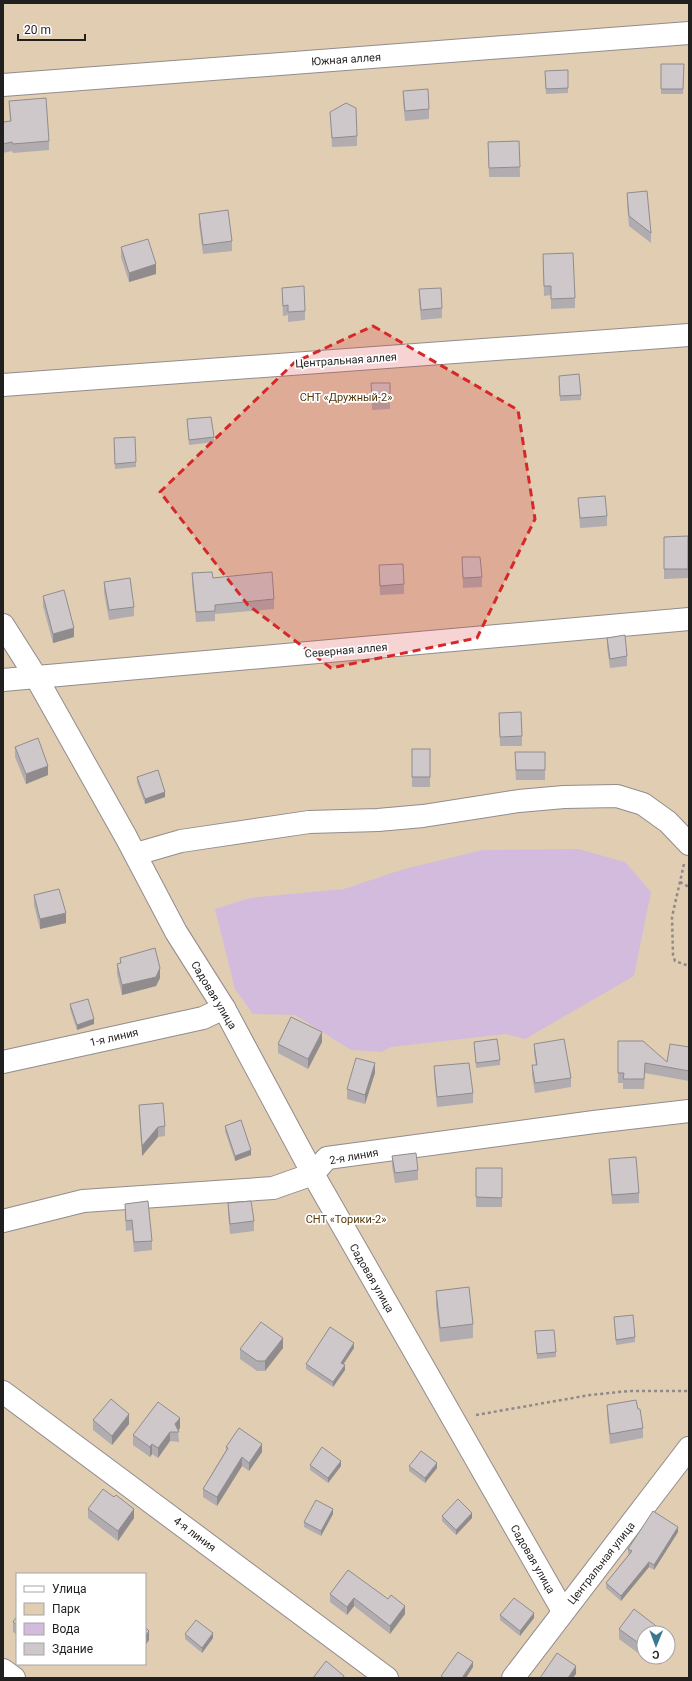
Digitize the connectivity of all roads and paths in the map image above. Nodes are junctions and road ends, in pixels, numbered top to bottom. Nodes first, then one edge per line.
1 (689, 33) edge
2 (3, 85) edge
3 (689, 335) edge
4 (3, 385) edge
5 (689, 619) edge
6 (3, 625) edge
7 (36, 677) junction
8 (3, 680) edge
9 (131, 846) junction
10 (687, 852) edge
11 (680, 882) junction
12 (689, 887) edge
13 (689, 966) edge
14 (224, 1008) junction
15 (3, 1062) edge
16 (689, 1111) edge
17 (313, 1174) junction
18 (3, 1221) edge
19 (689, 1391) edge
20 (3, 1392) edge
21 (452, 1419) junction
22 (689, 1448) edge
23 (564, 1611) junction
24 (3, 1670) edge
25 (14, 1678) edge
26 (386, 1678) edge
27 (513, 1678) edge

1 - 2 street, Южная аллея
3 - 4 street, Центральная аллея
5 - 7 street, Северная аллея
6 - 7 street, Садовая улица
7 - 8 street, Северная аллея
7 - 9 street, Садовая улица
9 - 10 street
9 - 14 street, Садовая улица
10 - 11 path
11 - 12 path
11 - 13 path
14 - 15 street, 1-я линия
14 - 17 street, Садовая улица
16 - 17 street, 2-я линия
17 - 18 street, 2-я линия
17 - 21 street, Садовая улица
19 - 21 path
20 - 26 street, 4-я линия
21 - 23 street, Садовая улица
22 - 23 street, Центральная улица
23 - 27 street, Центральная улица
24 - 25 street

